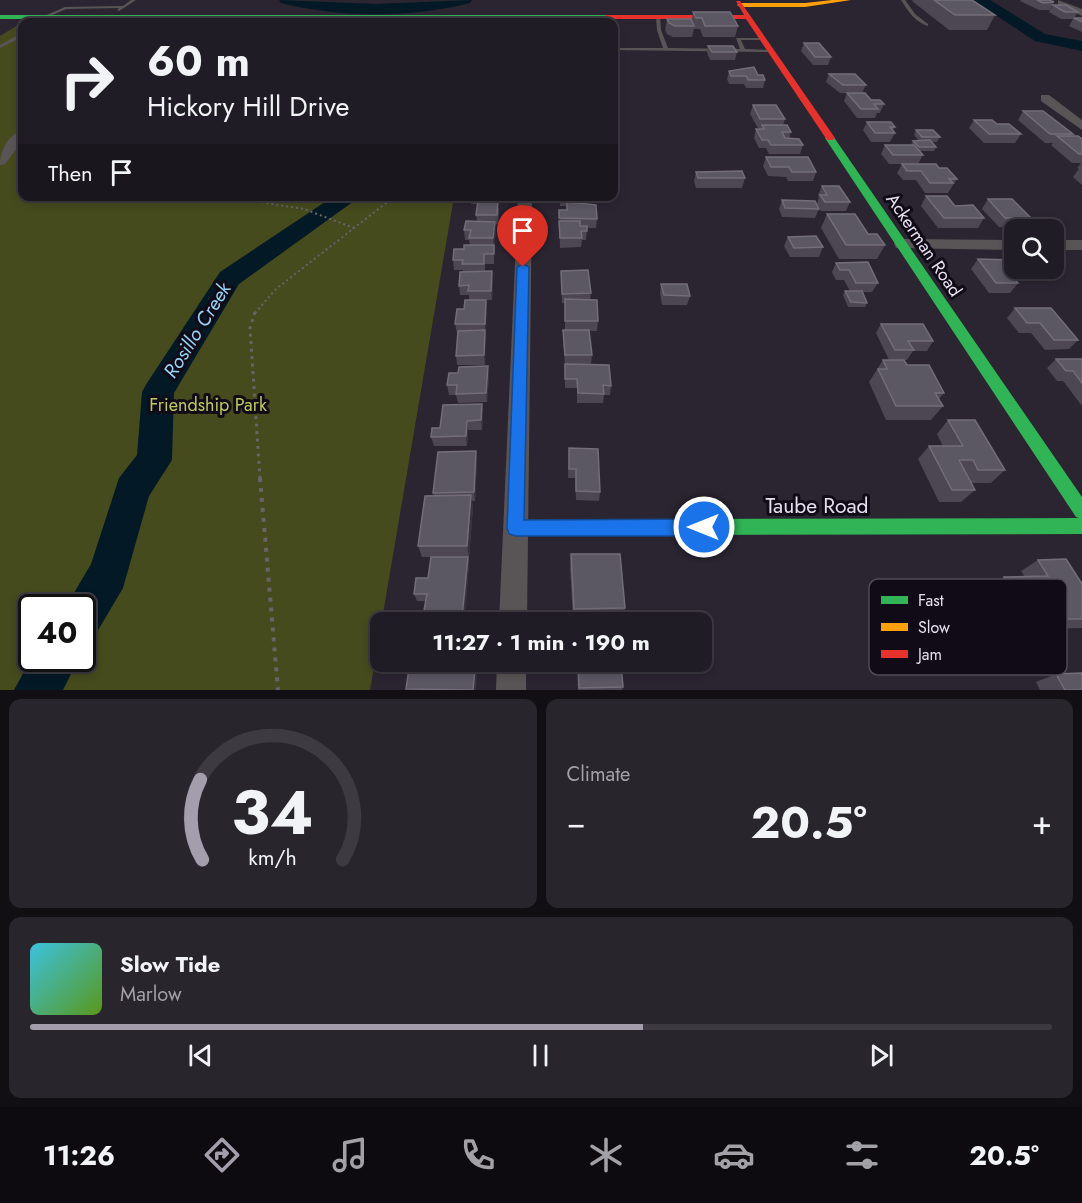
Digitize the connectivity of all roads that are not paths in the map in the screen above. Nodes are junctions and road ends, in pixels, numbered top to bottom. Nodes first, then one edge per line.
1 (134, 0) edge
2 (756, 0) edge
3 (848, 0) edge
4 (902, 0) edge
5 (910, 0) edge
6 (779, 2) edge
7 (817, 2) edge
8 (1082, 2) edge
9 (123, 7) junction
10 (741, 8) edge
11 (1082, 14) edge
12 (110, 17) junction
13 (658, 17) junction
14 (54, 18) edge
15 (82, 18) edge
16 (147, 18) edge
17 (258, 18) edge
18 (445, 18) edge
19 (618, 19) edge
20 (926, 25) dead end
21 (18, 37) edge
22 (762, 39) junction
23 (0, 47) edge
24 (618, 49) edge
25 (666, 50) junction
26 (743, 50) junction
27 (770, 51) junction
28 (1045, 98) dead end
29 (1081, 124) edge
30 (18, 139) edge
31 (0, 161) edge
32 (525, 201) edge
33 (902, 244) junction
34 (1004, 244) edge
35 (1064, 245) edge
36 (1082, 245) edge
37 (1082, 511) edge
38 (1082, 526) edge
39 (516, 528) junction
40 (513, 612) edge
41 (512, 672) edge
42 (511, 690) edge

1 - 9 lane
2 - 6 lane
3 - 7 street
4 - 5 lane
4 - 20 lane
6 - 7 street
6 - 10 street
8 - 11 street
9 - 12 lane
9 - 14 lane
10 - 13 street
10 - 22 street, Ackerman Road
12 - 15 street
12 - 16 street
13 - 19 street
13 - 25 lane
17 - 18 street
21 - 23 lane
22 - 26 lane
22 - 27 street, Ackerman Road
24 - 25 lane
25 - 26 lane
26 - 27 lane
27 - 33 street, Ackerman Road
28 - 29 street
30 - 31 street
32 - 39 street
33 - 34 street
33 - 37 street, Ackerman Road
35 - 36 street
38 - 39 street, Taube Road
39 - 40 street
41 - 42 street

